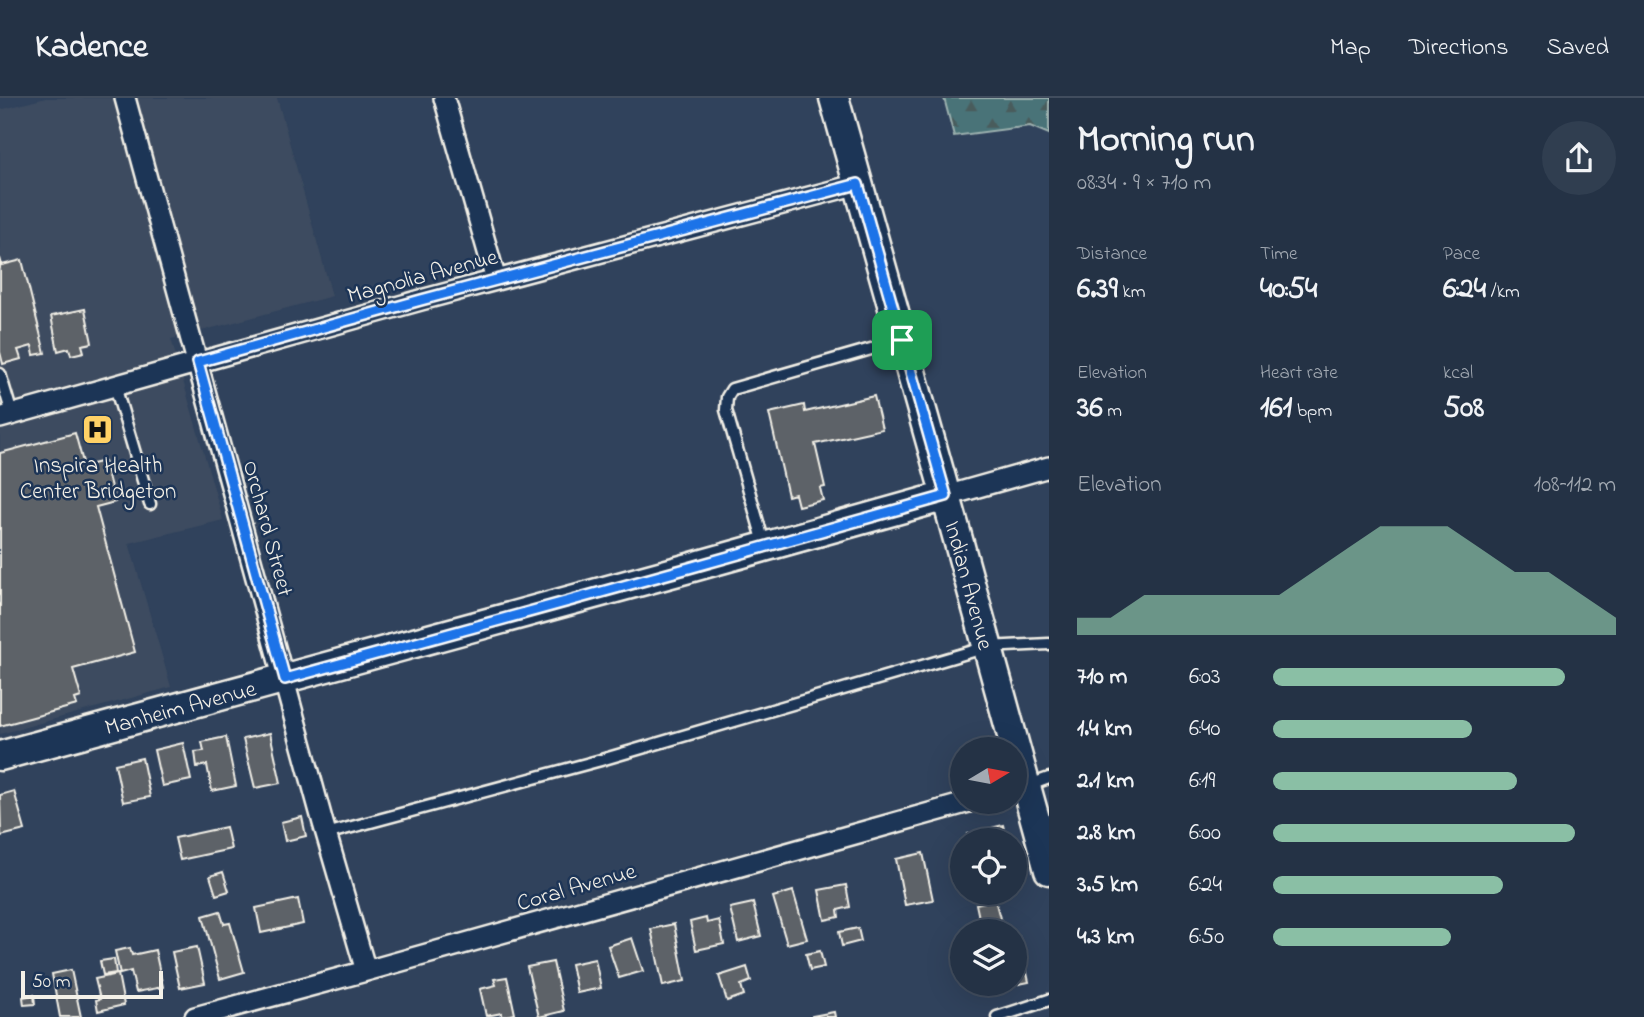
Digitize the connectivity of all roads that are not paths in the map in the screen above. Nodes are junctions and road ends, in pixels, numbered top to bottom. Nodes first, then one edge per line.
1 (125, 98) edge
2 (444, 98) edge
3 (834, 98) edge
4 (858, 184) junction
5 (496, 280) junction
6 (902, 340) junction
7 (198, 362) junction
8 (0, 374) edge
9 (115, 386) junction
10 (6, 416) edge
11 (1049, 467) edge
12 (946, 496) junction
13 (150, 504) dead end
14 (765, 547) junction
15 (1049, 644) edge
16 (987, 647) junction
17 (285, 679) junction
18 (0, 757) edge
19 (1030, 784) edge
20 (950, 807) edge
21 (326, 834) junction
22 (1049, 870) edge
23 (366, 971) junction
24 (1049, 1000) edge
25 (195, 1017) edge
26 (997, 1017) edge

1 - 7 street, Orchard Street
2 - 5 street
3 - 4 street, Indian Avenue
4 - 5 street, Magnolia Avenue
4 - 6 street, Indian Avenue
5 - 7 street, Magnolia Avenue
6 - 12 street, Indian Avenue
6 - 14 lane
7 - 9 street, Magnolia Avenue
7 - 17 street, Orchard Street
8 - 10 lane
9 - 10 street, Magnolia Avenue
9 - 13 lane
11 - 12 street, Manheim Avenue
12 - 14 street, Manheim Avenue
12 - 16 street, Indian Avenue
14 - 17 street, Manheim Avenue
15 - 16 lane
16 - 19 street, Indian Avenue
16 - 21 lane
17 - 18 street, Manheim Avenue
17 - 21 street, Orchard Street
19 - 22 street, Indian Avenue
20 - 23 street, Coral Avenue
21 - 23 street, Orchard Street
23 - 25 street, Coral Avenue
24 - 26 lane

